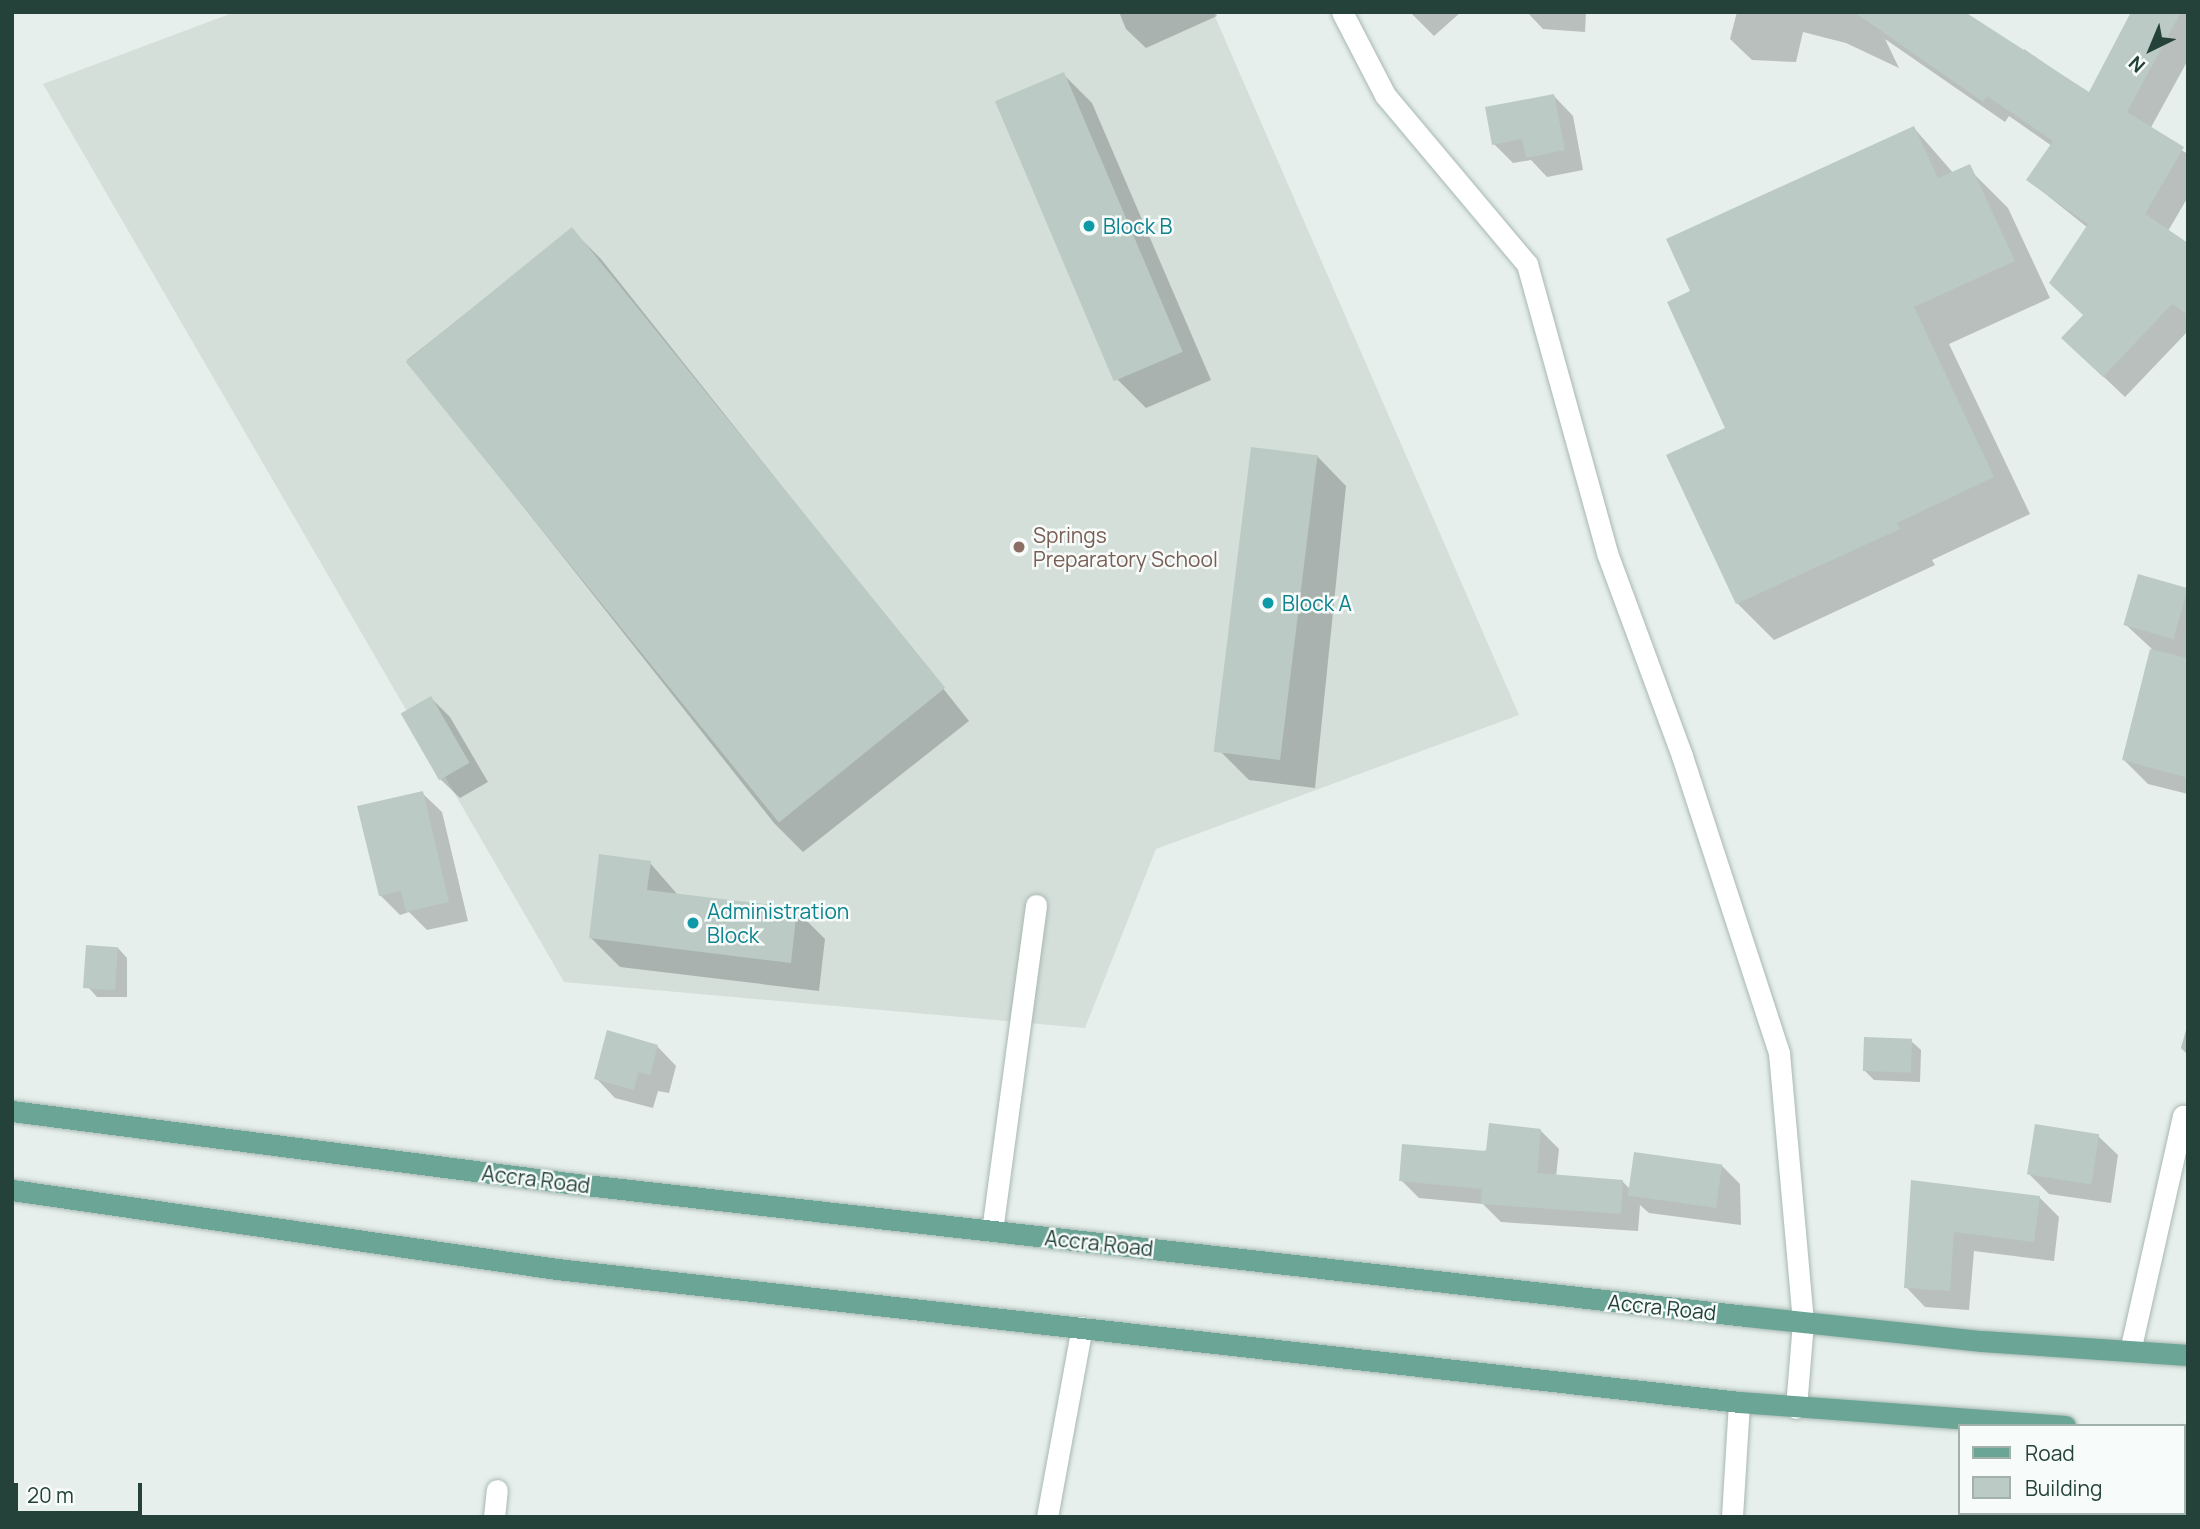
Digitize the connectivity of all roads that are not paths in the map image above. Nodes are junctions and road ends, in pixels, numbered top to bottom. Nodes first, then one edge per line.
1 (1342, 12) edge
2 (1036, 905) dead end
3 (12, 1111) edge
4 (2188, 1116) edge
5 (12, 1190) edge
6 (992, 1231) junction
7 (1803, 1322) junction
8 (1082, 1327) junction
9 (2130, 1351) junction
10 (2188, 1355) edge
11 (1739, 1402) junction
12 (1796, 1408) junction
13 (2035, 1424) edge
14 (497, 1490) dead end
15 (494, 1517) edge
16 (1047, 1517) edge
17 (1732, 1517) edge

1 - 7 street
2 - 6 street
3 - 6 main road, Accra Road
4 - 9 street
5 - 8 main road
6 - 7 main road, Accra Road
7 - 9 main road, Accra Road
7 - 12 street
8 - 11 main road
8 - 16 street
9 - 10 main road, Accra Road
11 - 12 main road
11 - 17 street
12 - 13 main road
14 - 15 street

